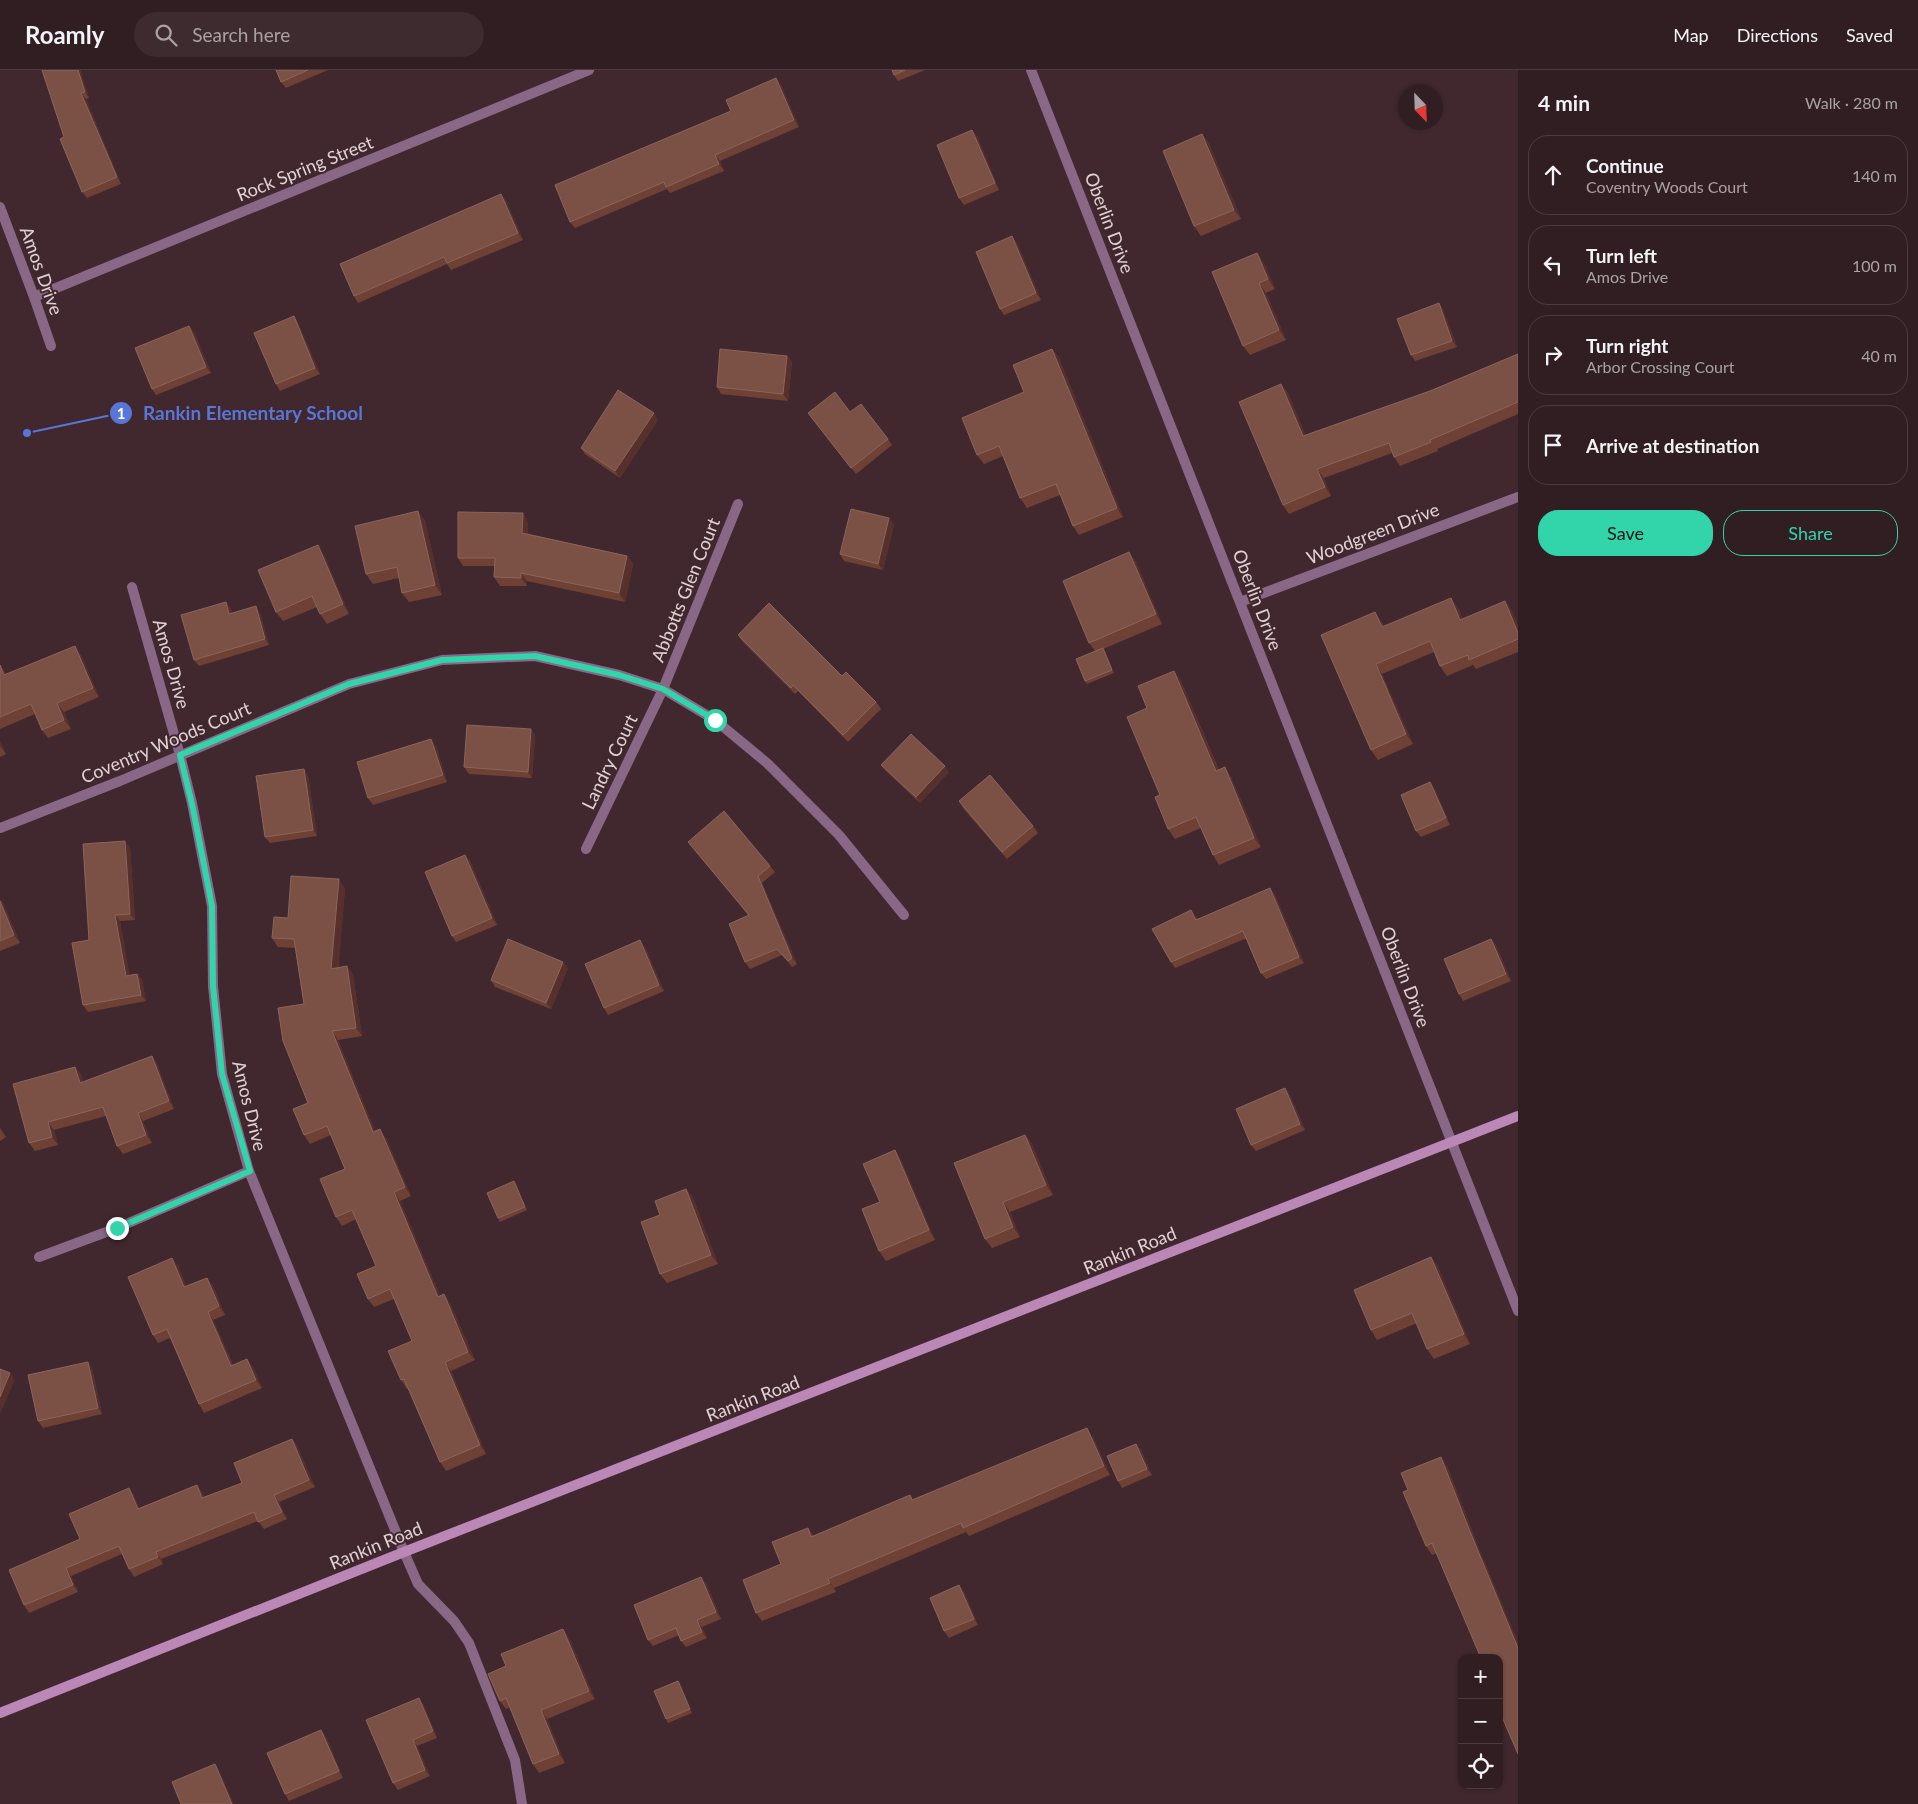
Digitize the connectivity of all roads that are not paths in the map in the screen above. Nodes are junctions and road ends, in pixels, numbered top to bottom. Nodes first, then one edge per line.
1 (589, 70) edge
2 (1032, 70) edge
3 (0, 207) edge
4 (34, 297) junction
5 (50, 346) dead end
6 (1518, 497) edge
7 (738, 504) dead end
8 (132, 588) dead end
9 (1240, 602) junction
10 (663, 689) junction
11 (180, 755) junction
12 (0, 828) edge
13 (586, 849) dead end
14 (904, 915) dead end
15 (1518, 1116) edge
16 (1452, 1142) junction
17 (250, 1171) junction
18 (39, 1257) dead end
19 (1518, 1311) edge
20 (404, 1552) junction
21 (0, 1713) edge
22 (522, 1804) edge

1 - 4 street, Rock Spring Street
2 - 9 street, Oberlin Drive
3 - 4 street, Amos Drive
4 - 5 street, Amos Drive
6 - 9 street, Woodgreen Drive
7 - 10 street, Abbotts Glen Court
8 - 11 street, Amos Drive
9 - 16 street, Oberlin Drive
10 - 11 street, Coventry Woods Court
10 - 13 street, Landry Court
10 - 14 street, Coventry Woods Court
11 - 12 street, Coventry Woods Court
11 - 17 street, Amos Drive
15 - 16 street, Rankin Road
16 - 19 street, Oberlin Drive
16 - 20 street, Rankin Road
17 - 18 street
17 - 20 street, Amos Drive
20 - 21 street, Rankin Road
20 - 22 street, Amos Drive

